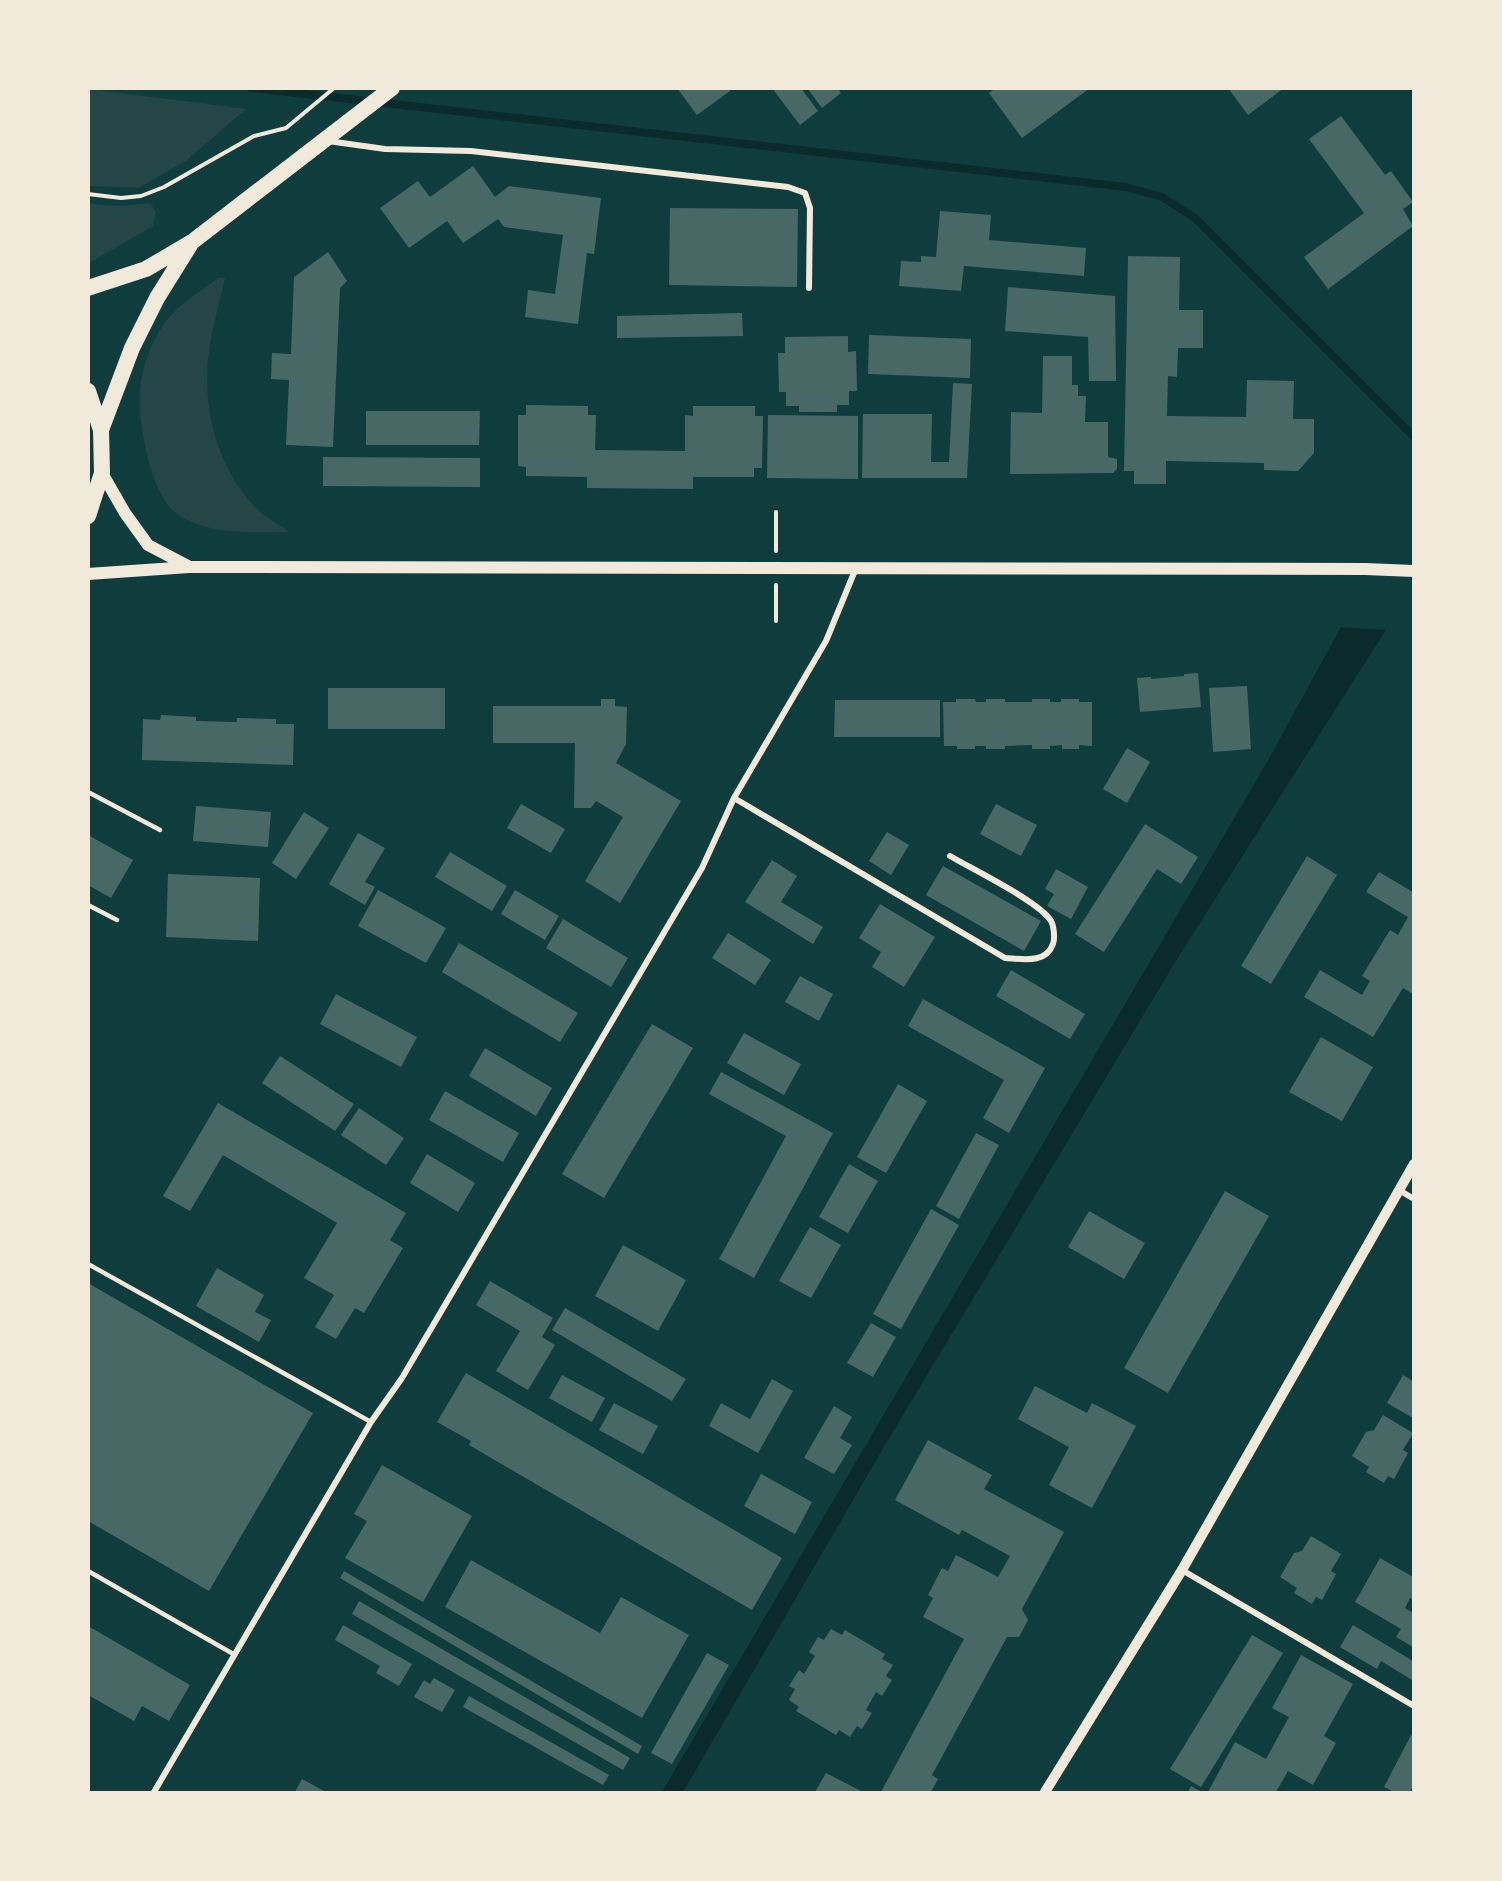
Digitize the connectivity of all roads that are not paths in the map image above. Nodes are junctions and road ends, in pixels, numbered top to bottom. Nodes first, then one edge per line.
1 (392, 88) edge
2 (325, 140) junction
3 (192, 242) junction
4 (88, 288) edge
5 (809, 288) dead end
6 (88, 391) edge
7 (101, 430) junction
8 (102, 473) junction
9 (88, 516) edge
10 (189, 567) junction
11 (856, 568) junction
12 (1413, 571) edge
13 (88, 574) edge
14 (88, 792) edge
15 (734, 798) junction
16 (160, 830) dead end
17 (950, 856) dead end
18 (88, 905) edge
19 (117, 920) dead end
20 (1413, 1164) edge
21 (1399, 1190) junction
22 (1413, 1198) edge
23 (88, 1264) edge
24 (371, 1422) junction
25 (1182, 1570) junction
26 (88, 1571) edge
27 (235, 1655) junction
28 (1413, 1706) edge
29 (154, 1792) edge
30 (1045, 1792) edge

1 - 2 highway
2 - 3 highway
2 - 5 street
3 - 4 highway
3 - 7 highway
6 - 7 highway
7 - 8 highway
8 - 9 highway
8 - 10 main road
10 - 11 main road
10 - 13 main road
11 - 12 main road
11 - 15 street
14 - 16 lane
15 - 17 street
15 - 24 street
18 - 19 lane
20 - 21 street
21 - 22 street
21 - 25 street
23 - 24 lane
24 - 27 street
25 - 28 street
25 - 30 street
26 - 27 lane
27 - 29 street

